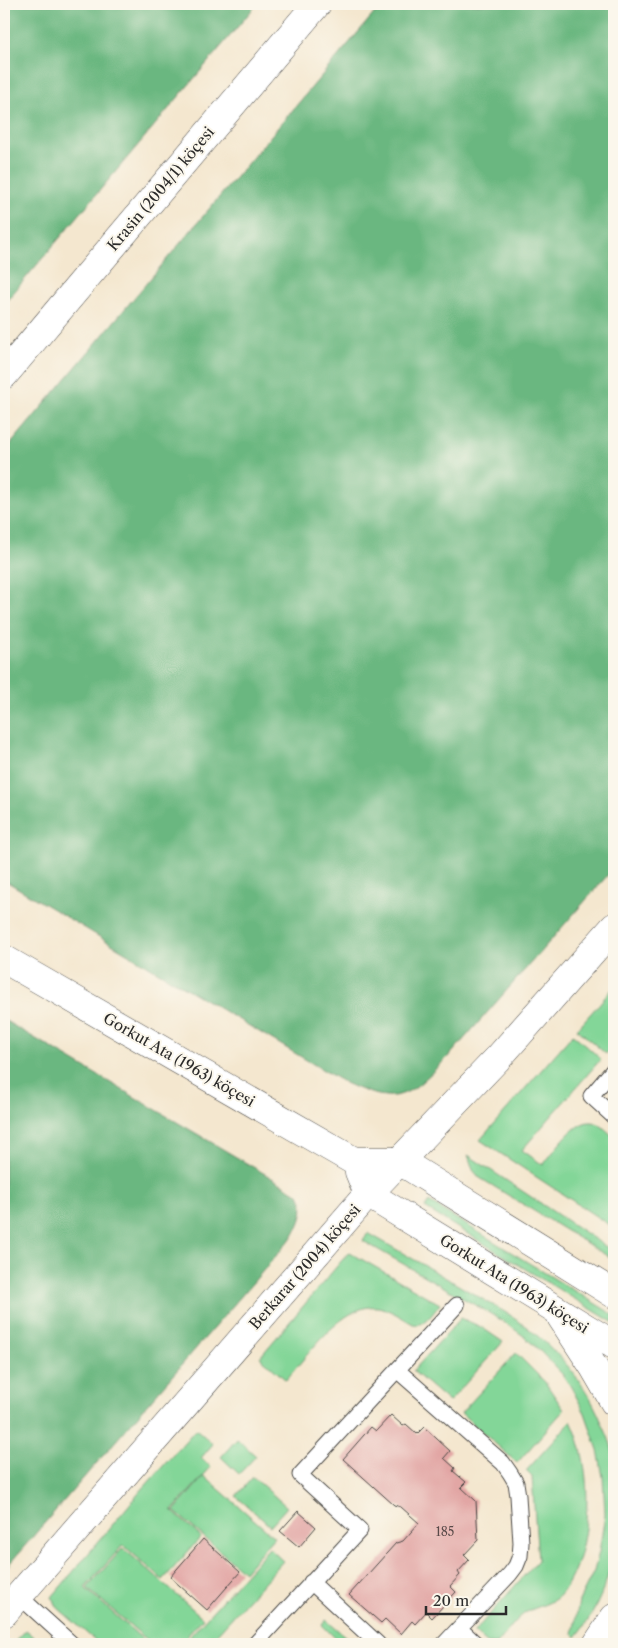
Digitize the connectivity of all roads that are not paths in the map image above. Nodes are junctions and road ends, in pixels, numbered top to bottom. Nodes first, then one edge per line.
1 (317, 4) edge
2 (4, 375) edge
3 (612, 936) edge
4 (4, 959) edge
5 (614, 1069) edge
6 (614, 1117) edge
7 (354, 1161) junction
8 (400, 1161) junction
9 (368, 1194) junction
10 (580, 1274) junction
11 (614, 1285) edge
12 (614, 1294) edge
13 (457, 1305) dead end
14 (556, 1310) junction
15 (614, 1345) edge
16 (397, 1370) junction
17 (614, 1402) edge
18 (311, 1582) junction
19 (11, 1605) edge
20 (614, 1618) edge
21 (459, 1628) junction
22 (72, 1644) edge
23 (254, 1644) edge
24 (378, 1644) edge
25 (444, 1644) edge
26 (476, 1644) edge
27 (597, 1644) edge

1 - 2 street, Krasin (2004/1) köçesi
3 - 8 street, Berkarar (2004) köçesi
4 - 7 street, Gorkut Ata (1963) köçesi
5 - 6 lane
7 - 8 street, Gorkut Ata (1963) köçesi
7 - 9 street
8 - 9 street, Berkarar (2004) köçesi
8 - 10 street
9 - 14 street, Gorkut Ata (1963) köçesi
9 - 19 street, Berkarar (2004) köçesi
10 - 11 street
10 - 12 street
13 - 16 lane
14 - 15 street, Gorkut Ata (1963) köçesi
14 - 17 street
16 - 18 lane
16 - 21 lane
18 - 23 lane
18 - 24 lane
19 - 22 lane
20 - 27 street
21 - 25 lane
21 - 26 lane

